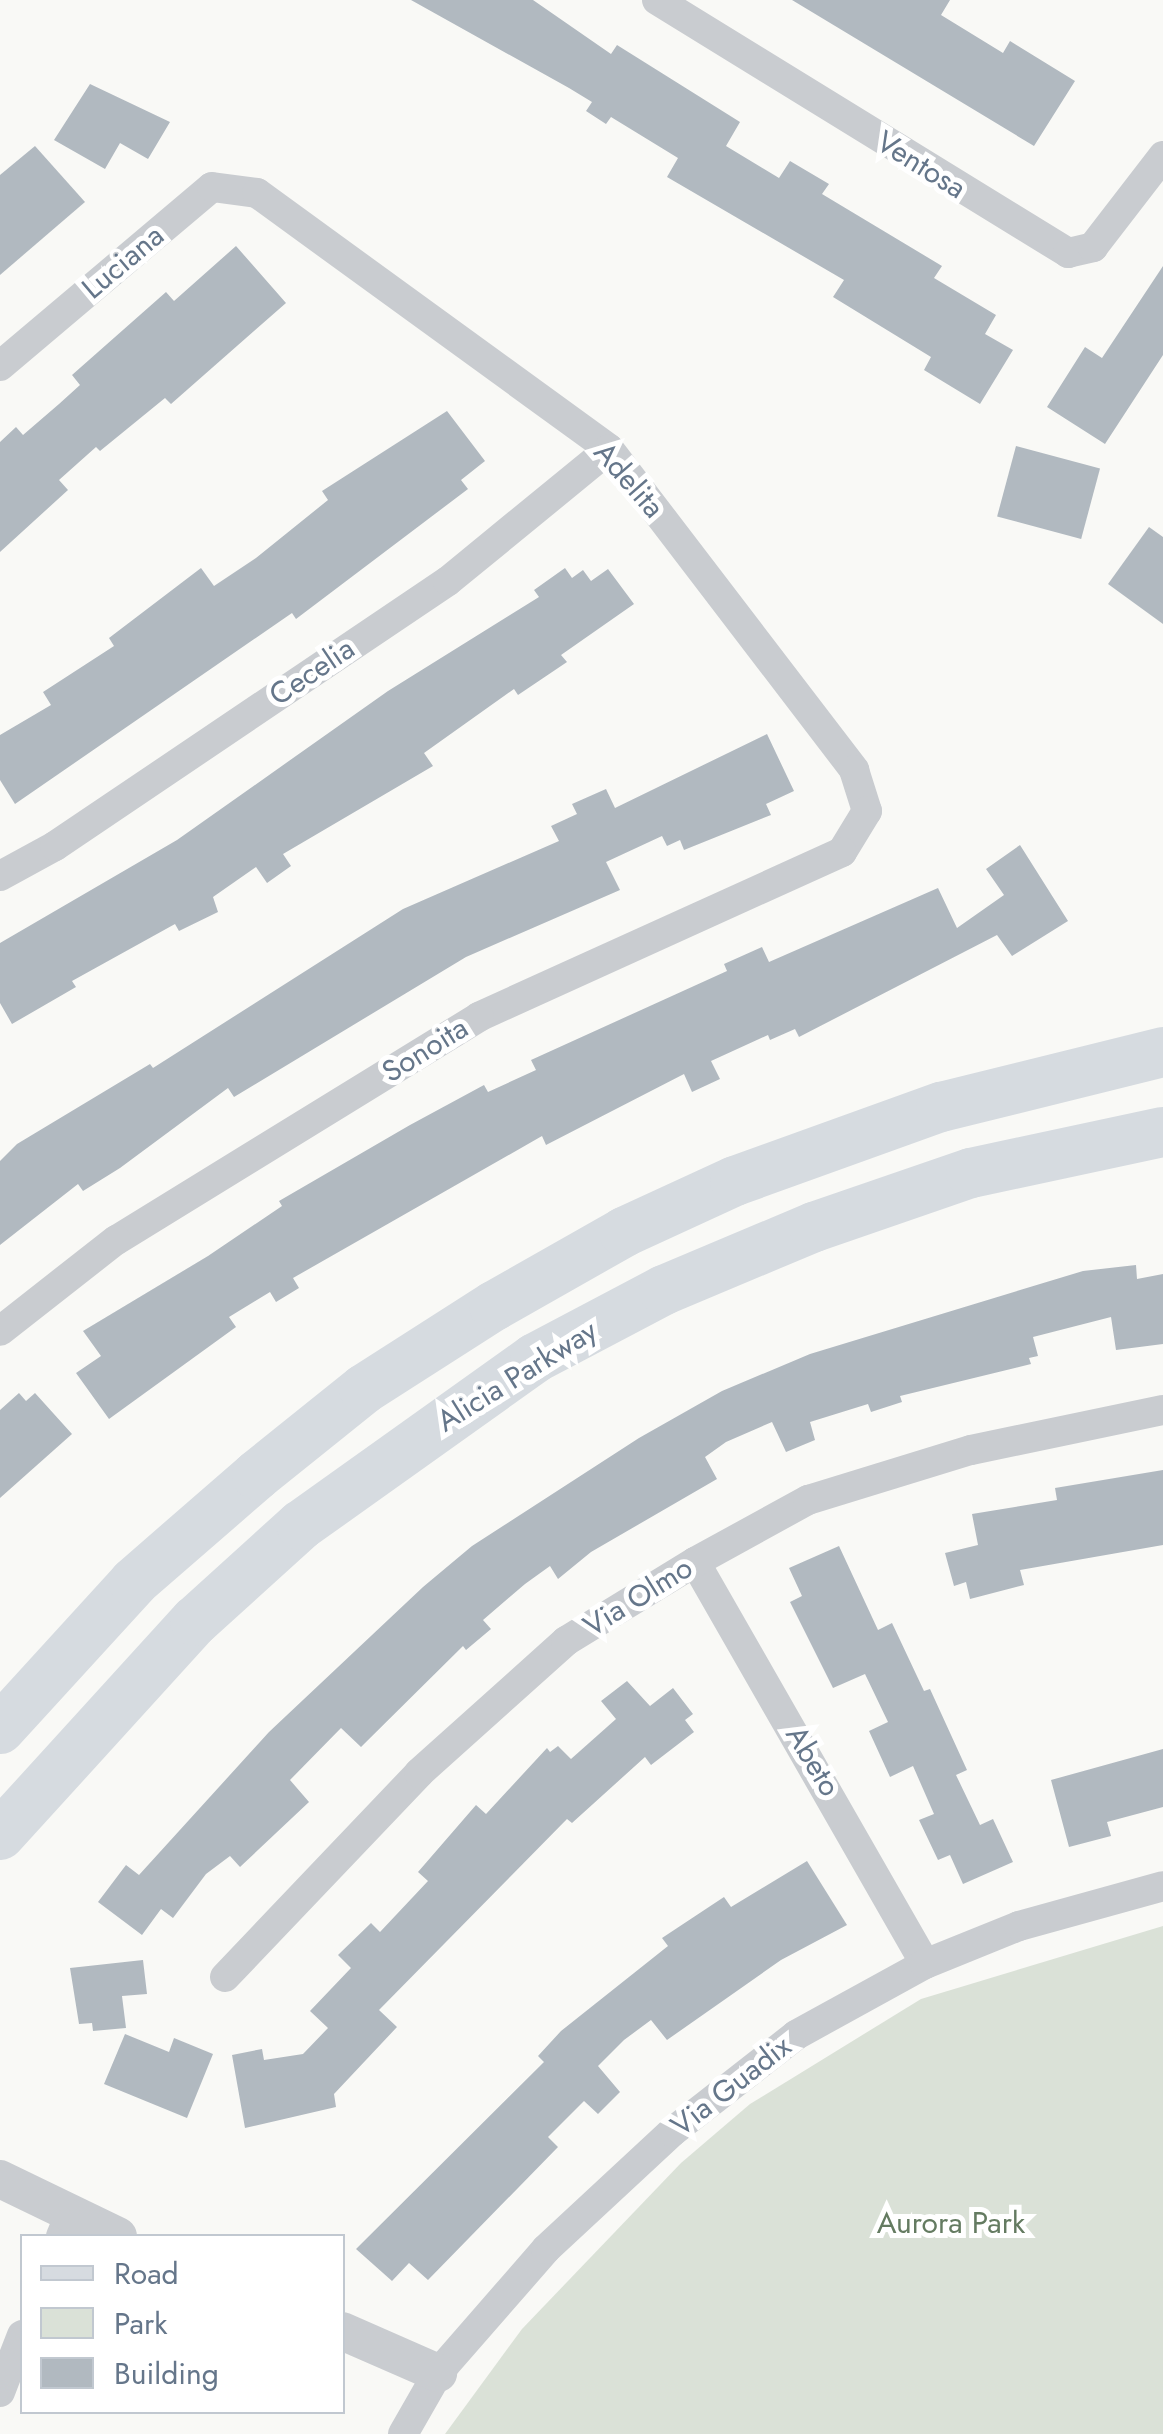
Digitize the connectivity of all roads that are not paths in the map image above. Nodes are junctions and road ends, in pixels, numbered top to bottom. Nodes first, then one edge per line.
1 (657, 0) edge
2 (1163, 156) edge
3 (257, 194) joint
4 (0, 366) edge
5 (609, 449) junction
6 (867, 811) joint
7 (0, 876) edge
8 (1163, 1052) edge
9 (1163, 1132) edge
10 (0, 1331) edge
11 (1163, 1410) edge
12 (694, 1562) junction
13 (0, 1730) edge
14 (0, 1835) edge
15 (1163, 1886) edge
16 (924, 1964) junction
17 (225, 1977) dead end
18 (0, 2179) edge
19 (65, 2227) edge
20 (106, 2234) edge
21 (345, 2332) edge
22 (20, 2340) edge
23 (438, 2373) junction
24 (0, 2392) edge
25 (404, 2434) edge

1 - 2 street, Ventosa
3 - 4 street, Luciana
3 - 5 street, Adelita
5 - 6 street, Adelita
5 - 7 street, Cecelia
6 - 10 street, Sonoita
8 - 13 main road
9 - 14 main road, Alicia Parkway
11 - 12 street, Via Olmo
12 - 16 street, Abeto
12 - 17 street, Via Olmo
15 - 16 street, Via Guadix
16 - 23 street, Via Guadix
18 - 19 street
19 - 20 street
21 - 23 street
22 - 24 street
23 - 25 street, Via Guadix

